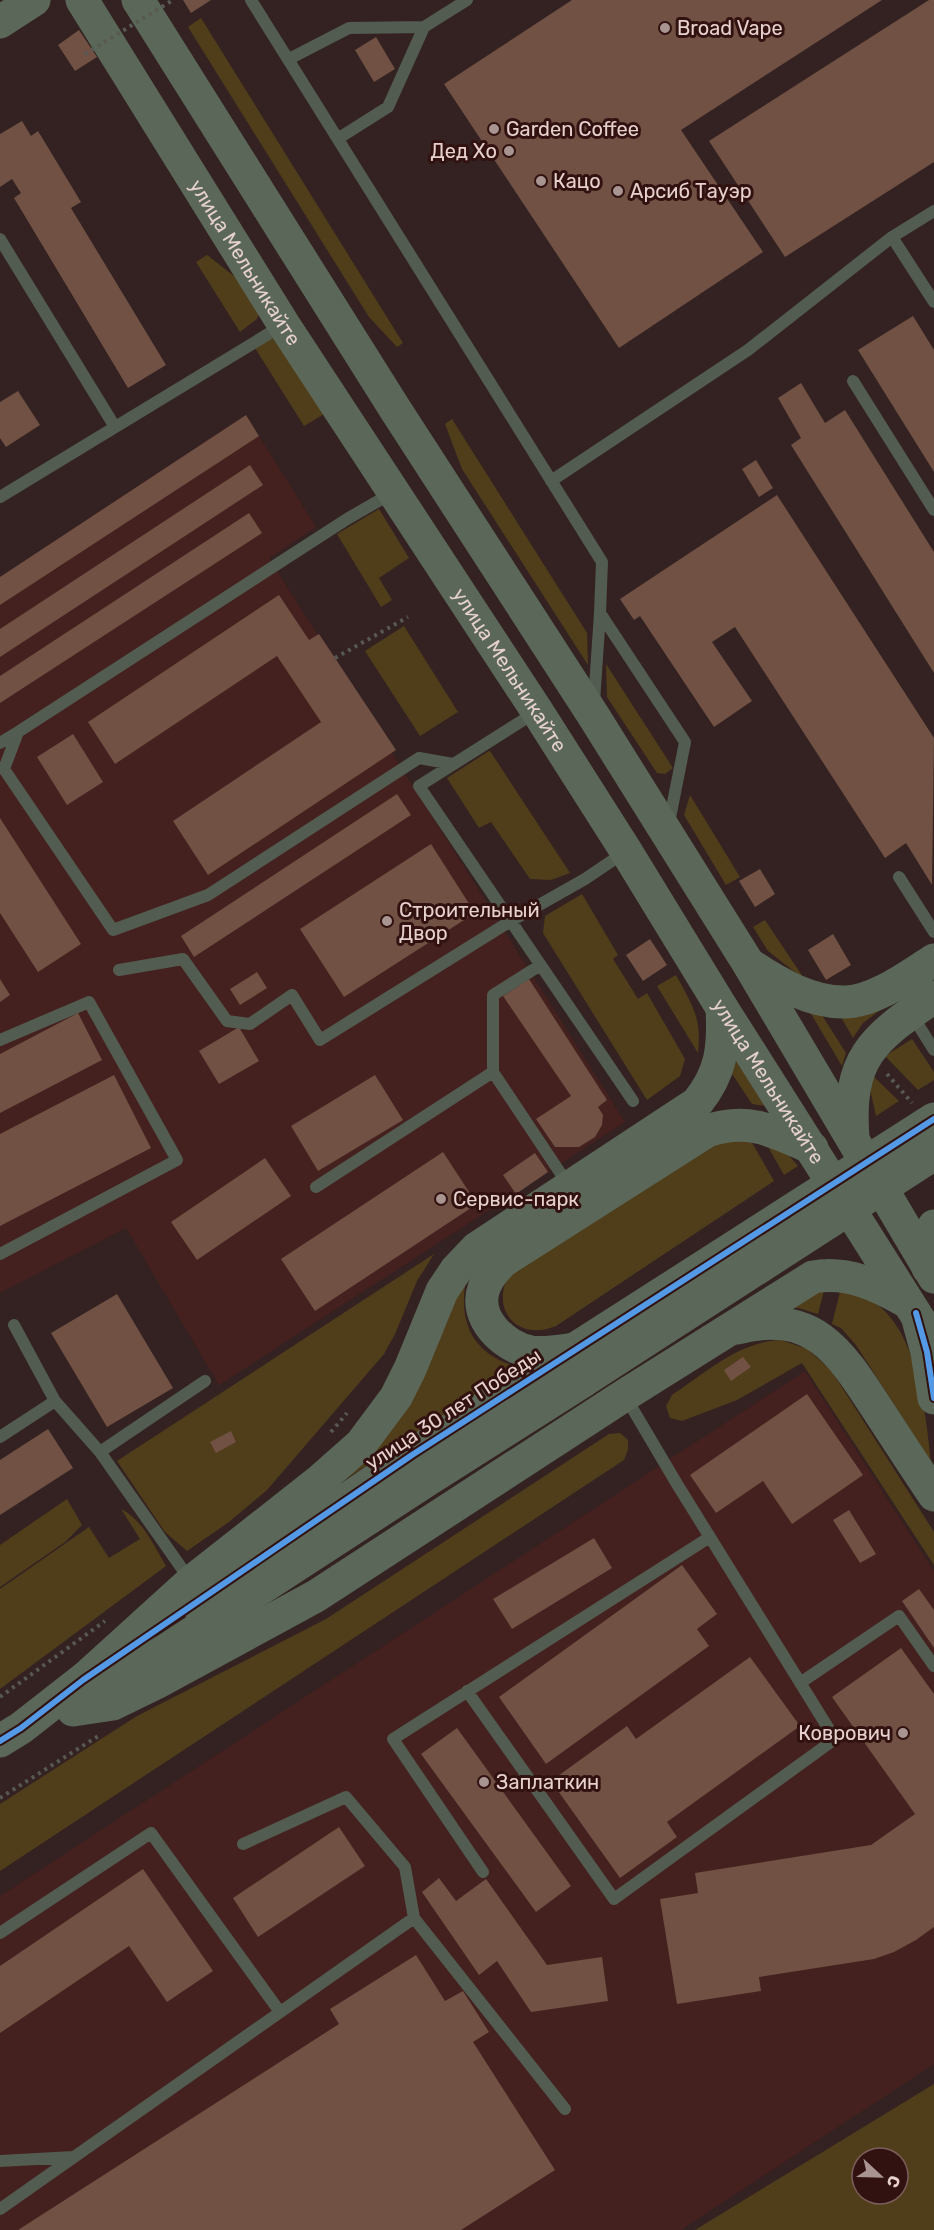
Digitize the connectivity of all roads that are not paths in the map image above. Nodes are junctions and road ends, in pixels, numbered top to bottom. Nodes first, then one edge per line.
1 (34, 0) edge
2 (82, 0) edge
3 (138, 0) edge
4 (251, 0) edge
5 (467, 0) edge
6 (0, 22) edge
7 (424, 27) junction
8 (289, 59) junction
9 (339, 138) junction
10 (934, 211) edge
11 (892, 237) junction
12 (0, 239) edge
13 (934, 302) edge
14 (284, 325) junction
15 (853, 381) dead end
16 (115, 427) junction
17 (551, 481) junction
18 (393, 493) junction
19 (0, 497) edge
20 (934, 510) edge
21 (600, 613) junction
22 (537, 711) junction
23 (593, 715) junction
24 (18, 732) junction
25 (0, 743) edge
26 (453, 764) junction
27 (667, 833) junction
28 (626, 851) junction
29 (899, 876) dead end
30 (509, 922) junction
31 (934, 932) edge
32 (934, 960) edge
33 (748, 963) junction
34 (539, 966) junction
35 (119, 970) dead end
36 (922, 1005) edge
37 (722, 1008) junction
38 (0, 1040) edge
39 (934, 1050) edge
40 (493, 1072) junction
41 (633, 1101) dead end
42 (934, 1119) edge
43 (854, 1139) junction
44 (812, 1148) junction
45 (934, 1154) edge
46 (316, 1187) dead end
47 (570, 1187) junction
48 (934, 1226) edge
49 (0, 1254) edge
50 (931, 1272) edge
51 (912, 1308) junction
52 (14, 1325) dead end
53 (721, 1335) junction
54 (934, 1343) edge
55 (576, 1349) junction
56 (205, 1381) dead end
57 (625, 1395) junction
58 (934, 1398) edge
59 (55, 1401) junction
60 (0, 1437) edge
61 (100, 1452) junction
62 (934, 1495) edge
63 (710, 1537) junction
64 (191, 1582) junction
65 (934, 1666) edge
66 (800, 1683) junction
67 (468, 1691) junction
68 (78, 1695) junction
69 (10, 1734) edge
70 (243, 1844) dead end
71 (483, 1872) dead end
72 (414, 1918) junction
73 (0, 1933) edge
74 (280, 2012) junction
75 (565, 2109) dead end
76 (74, 2157) junction
77 (0, 2161) edge
78 (0, 2209) edge

1 - 6 street
2 - 14 street, улица Мельникайте
3 - 23 street, улица Мельникайте
4 - 8 lane
5 - 7 lane
7 - 8 lane
7 - 9 lane
8 - 9 lane
9 - 17 lane
10 - 11 lane
11 - 13 lane
11 - 17 lane
12 - 16 lane
14 - 16 lane
14 - 18 street, улица Мельникайте
15 - 20 lane
16 - 19 lane
17 - 21 lane
18 - 22 street, улица Мельникайте
18 - 24 lane
21 - 23 lane
21 - 27 lane
22 - 26 lane
22 - 28 street, улица Мельникайте
23 - 27 street, улица Мельникайте
24 - 25 lane
24 - 26 lane
26 - 30 lane
27 - 33 street, улица Мельникайте
28 - 30 lane
28 - 37 street, улица Мельникайте
29 - 31 lane
30 - 34 lane
30 - 35 lane
32 - 33 street
33 - 43 street, улица Мельникайте
34 - 40 lane
34 - 41 lane
36 - 39 lane
36 - 43 street
37 - 44 street, улица Мельникайте
37 - 47 street
38 - 49 lane
40 - 46 lane
40 - 47 lane
42 - 55 street, улица 30 лет Победы, bridge
43 - 50 street, улица Мельникайте
44 - 51 street, улица Мельникайте
44 - 55 street
45 - 68 street, улица 30 лет Победы, bridge
47 - 64 street
48 - 50 street
51 - 53 street
51 - 54 street, улица Мельникайте
51 - 58 street
52 - 59 lane
53 - 57 street
53 - 62 street
55 - 68 street, улица 30 лет Победы
56 - 61 lane
57 - 63 lane
57 - 68 street
59 - 60 lane
59 - 61 lane
61 - 64 lane
63 - 66 lane
63 - 67 lane
64 - 68 street
65 - 66 lane
66 - 67 lane
67 - 71 lane
68 - 69 street, улица 30 лет Победы
70 - 72 lane
72 - 74 lane
72 - 75 lane
73 - 74 lane
74 - 76 lane
76 - 77 lane
76 - 78 lane

